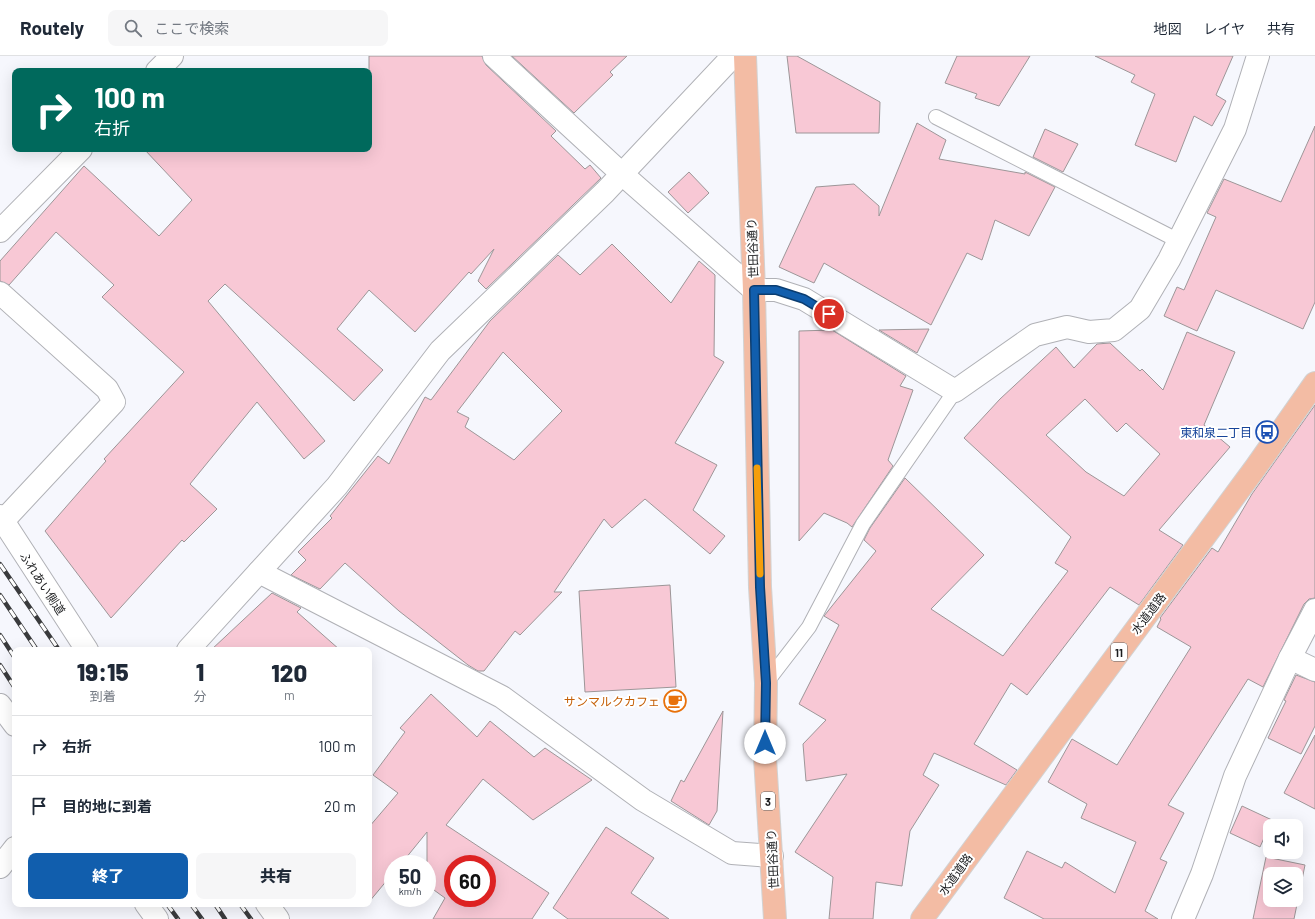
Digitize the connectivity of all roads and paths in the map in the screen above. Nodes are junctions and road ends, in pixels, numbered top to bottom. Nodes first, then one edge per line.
1 (172, 56) edge
2 (494, 56) edge
3 (733, 56) edge
4 (745, 56) edge
5 (1258, 56) edge
6 (160, 68) edge
7 (936, 117) dead end
8 (78, 152) edge
9 (622, 174) junction
10 (0, 231) edge
11 (1179, 241) junction
12 (754, 290) junction
13 (0, 293) edge
14 (1315, 383) edge
15 (956, 391) junction
16 (1, 518) edge
17 (259, 572) junction
18 (1315, 610) edge
19 (85, 647) edge
20 (191, 647) edge
21 (1290, 658) junction
22 (1315, 670) edge
23 (766, 683) junction
24 (0, 705) edge
25 (12, 721) edge
26 (12, 852) edge
27 (772, 856) junction
28 (0, 867) edge
29 (148, 907) edge
30 (269, 907) edge
31 (157, 919) edge
32 (278, 919) edge
33 (775, 919) edge
34 (922, 919) edge
35 (1183, 919) edge

1 - 6 street
2 - 9 street
3 - 9 street
4 - 12 main road, 世田谷通り / 3
5 - 11 street
7 - 11 lane
8 - 10 street
9 - 12 street
9 - 17 street
11 - 15 street
12 - 15 street
12 - 23 main road, 世田谷通り / 3
13 - 16 street
14 - 34 main road, 水道道路 / 11
15 - 23 lane
16 - 19 street, ふれあい側道
17 - 20 street
17 - 27 street
18 - 21 street
21 - 22 street
21 - 35 street
23 - 27 main road, 世田谷通り / 3
24 - 25 street
26 - 28 street
27 - 33 main road, 世田谷通り / 3
29 - 31 street
30 - 32 street

